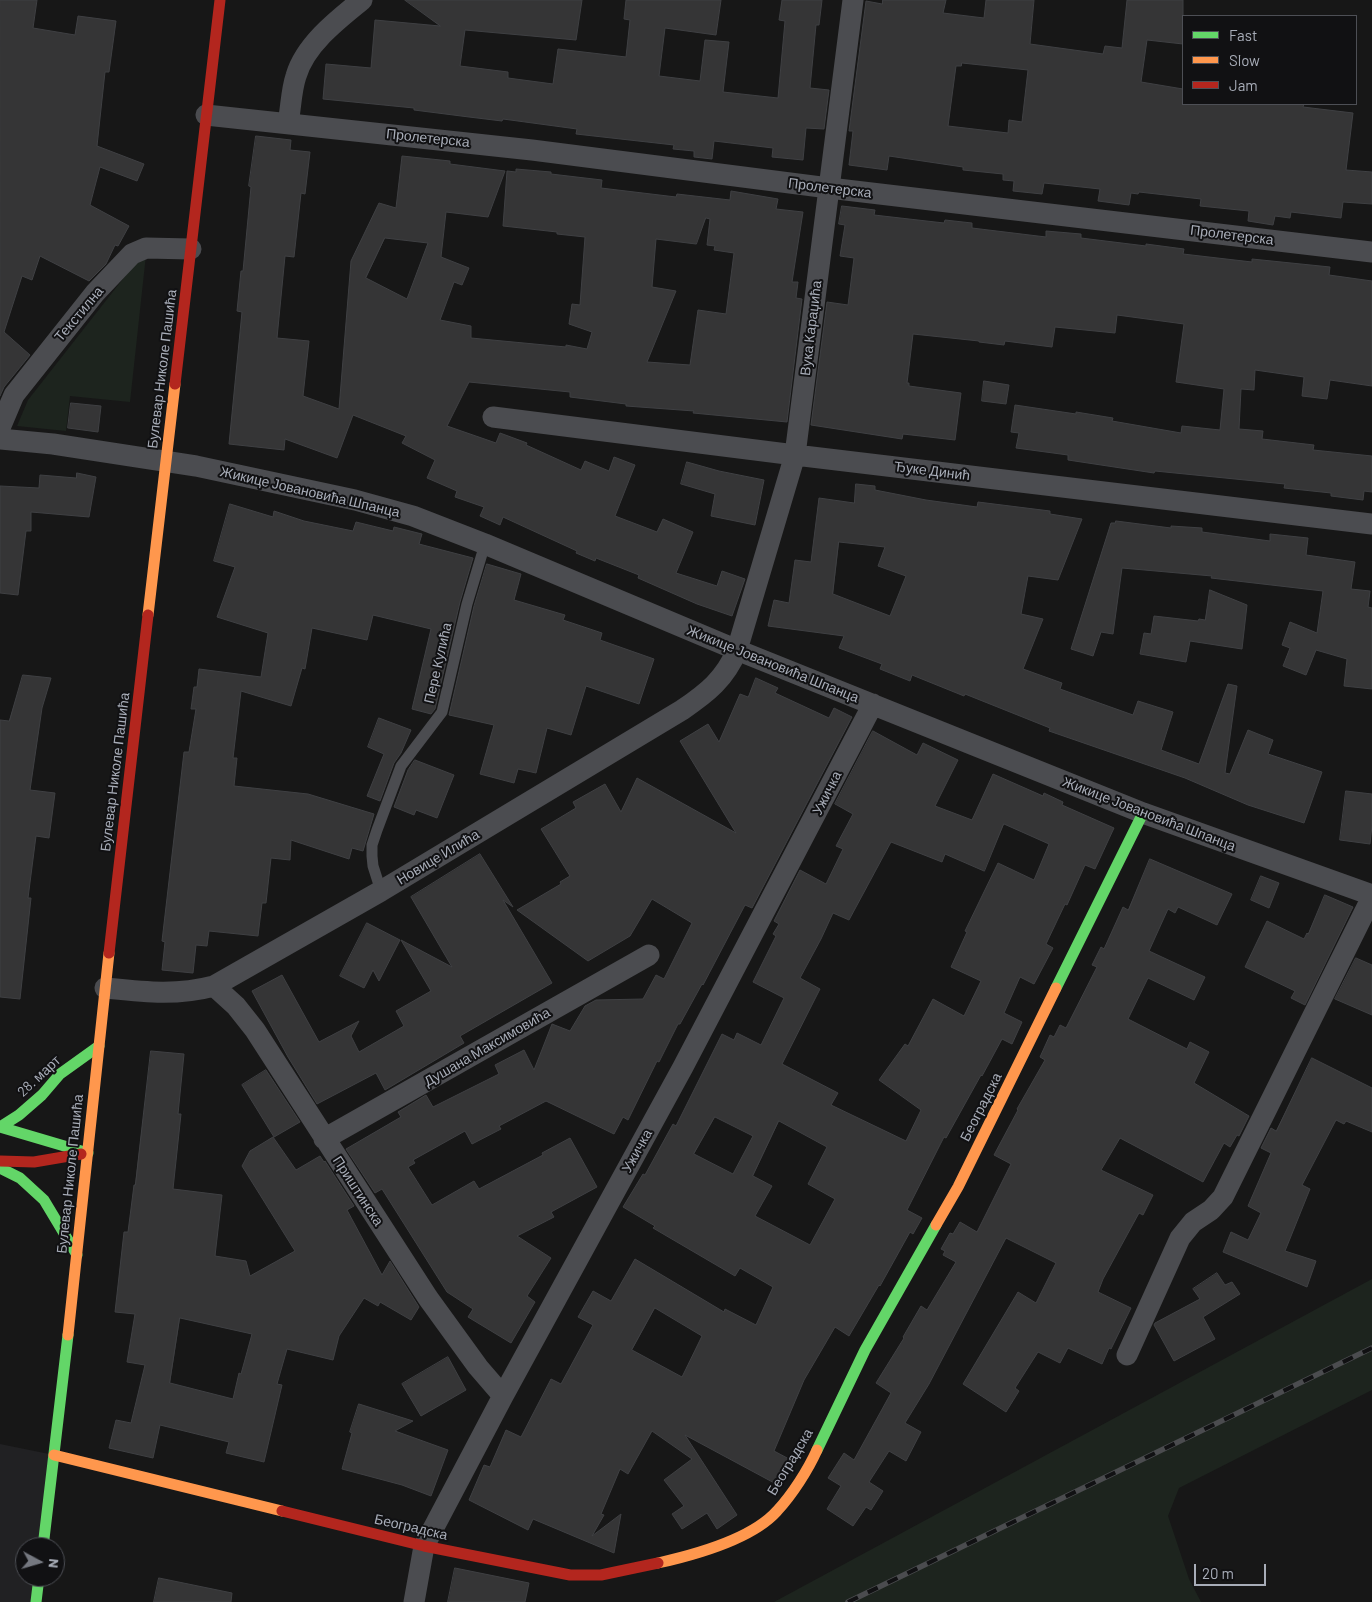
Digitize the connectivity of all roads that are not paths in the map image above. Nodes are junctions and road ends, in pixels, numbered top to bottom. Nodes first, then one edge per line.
1 (220, 0) edge
2 (362, 0) edge
3 (853, 0) edge
4 (206, 115) junction
5 (288, 123) junction
6 (829, 188) junction
7 (191, 249) junction
8 (1372, 252) edge
9 (493, 417) dead end
10 (0, 428) edge
11 (0, 439) edge
12 (795, 455) junction
13 (166, 461) junction
14 (1372, 524) edge
15 (485, 544) junction
16 (737, 650) junction
17 (873, 704) junction
18 (1143, 813) junction
19 (382, 891) junction
20 (1372, 896) edge
21 (649, 955) dead end
22 (214, 986) junction
23 (105, 988) junction
24 (99, 1046) junction
25 (0, 1127) edge
26 (324, 1139) junction
27 (88, 1153) junction
28 (0, 1161) edge
29 (0, 1168) edge
30 (77, 1256) junction
31 (1127, 1355) dead end
32 (503, 1396) junction
33 (54, 1456) junction
34 (44, 1537) edge
35 (424, 1546) junction
36 (38, 1587) edge
37 (36, 1602) edge
38 (414, 1602) edge

1 - 4 street, Булевар Николе Пашића
2 - 5 street
3 - 6 street, Вука Караџића
4 - 5 street
4 - 7 street, Булевар Николе Пашића
5 - 6 street, Пролетерска
6 - 8 street, Пролетерска
6 - 12 street, Вука Караџића
7 - 10 street, Текстилна
7 - 13 street, Булевар Николе Пашића
9 - 12 street, Ђуке Динић
11 - 13 street, Жикице Јовановића Шпанца
12 - 14 street, Ђуке Динић
12 - 16 street, Вука Караџића
13 - 15 street, Жикице Јовановића Шпанца
13 - 23 street, Булевар Николе Пашића
15 - 16 street, Жикице Јовановића Шпанца
15 - 19 lane, Пере Кулића
16 - 17 street, Жикице Јовановића Шпанца
16 - 19 street, Новице Илића
17 - 18 street, Жикице Јовановића Шпанца
17 - 32 street, Ужичка
18 - 20 street, Жикице Јовановића Шпанца
18 - 35 street, Београдска
19 - 22 street, Новице Илића
20 - 31 street, Жикице Јовановића Шпанца
21 - 26 street, Душана Максимовића
22 - 23 street, Новице Илића
22 - 26 street, Приштинска
23 - 24 street, Булевар Николе Пашића
24 - 25 street, 28. март
24 - 27 street, Булевар Николе Пашића
25 - 27 street
26 - 32 street, Приштинска
27 - 28 street
27 - 30 street, Булевар Николе Пашића
29 - 30 street
30 - 33 street, Булевар Николе Пашића
32 - 35 street, Ужичка
33 - 34 street, Булевар Николе Пашића
33 - 35 street, Београдска
35 - 38 street, Ужичка
36 - 37 street

